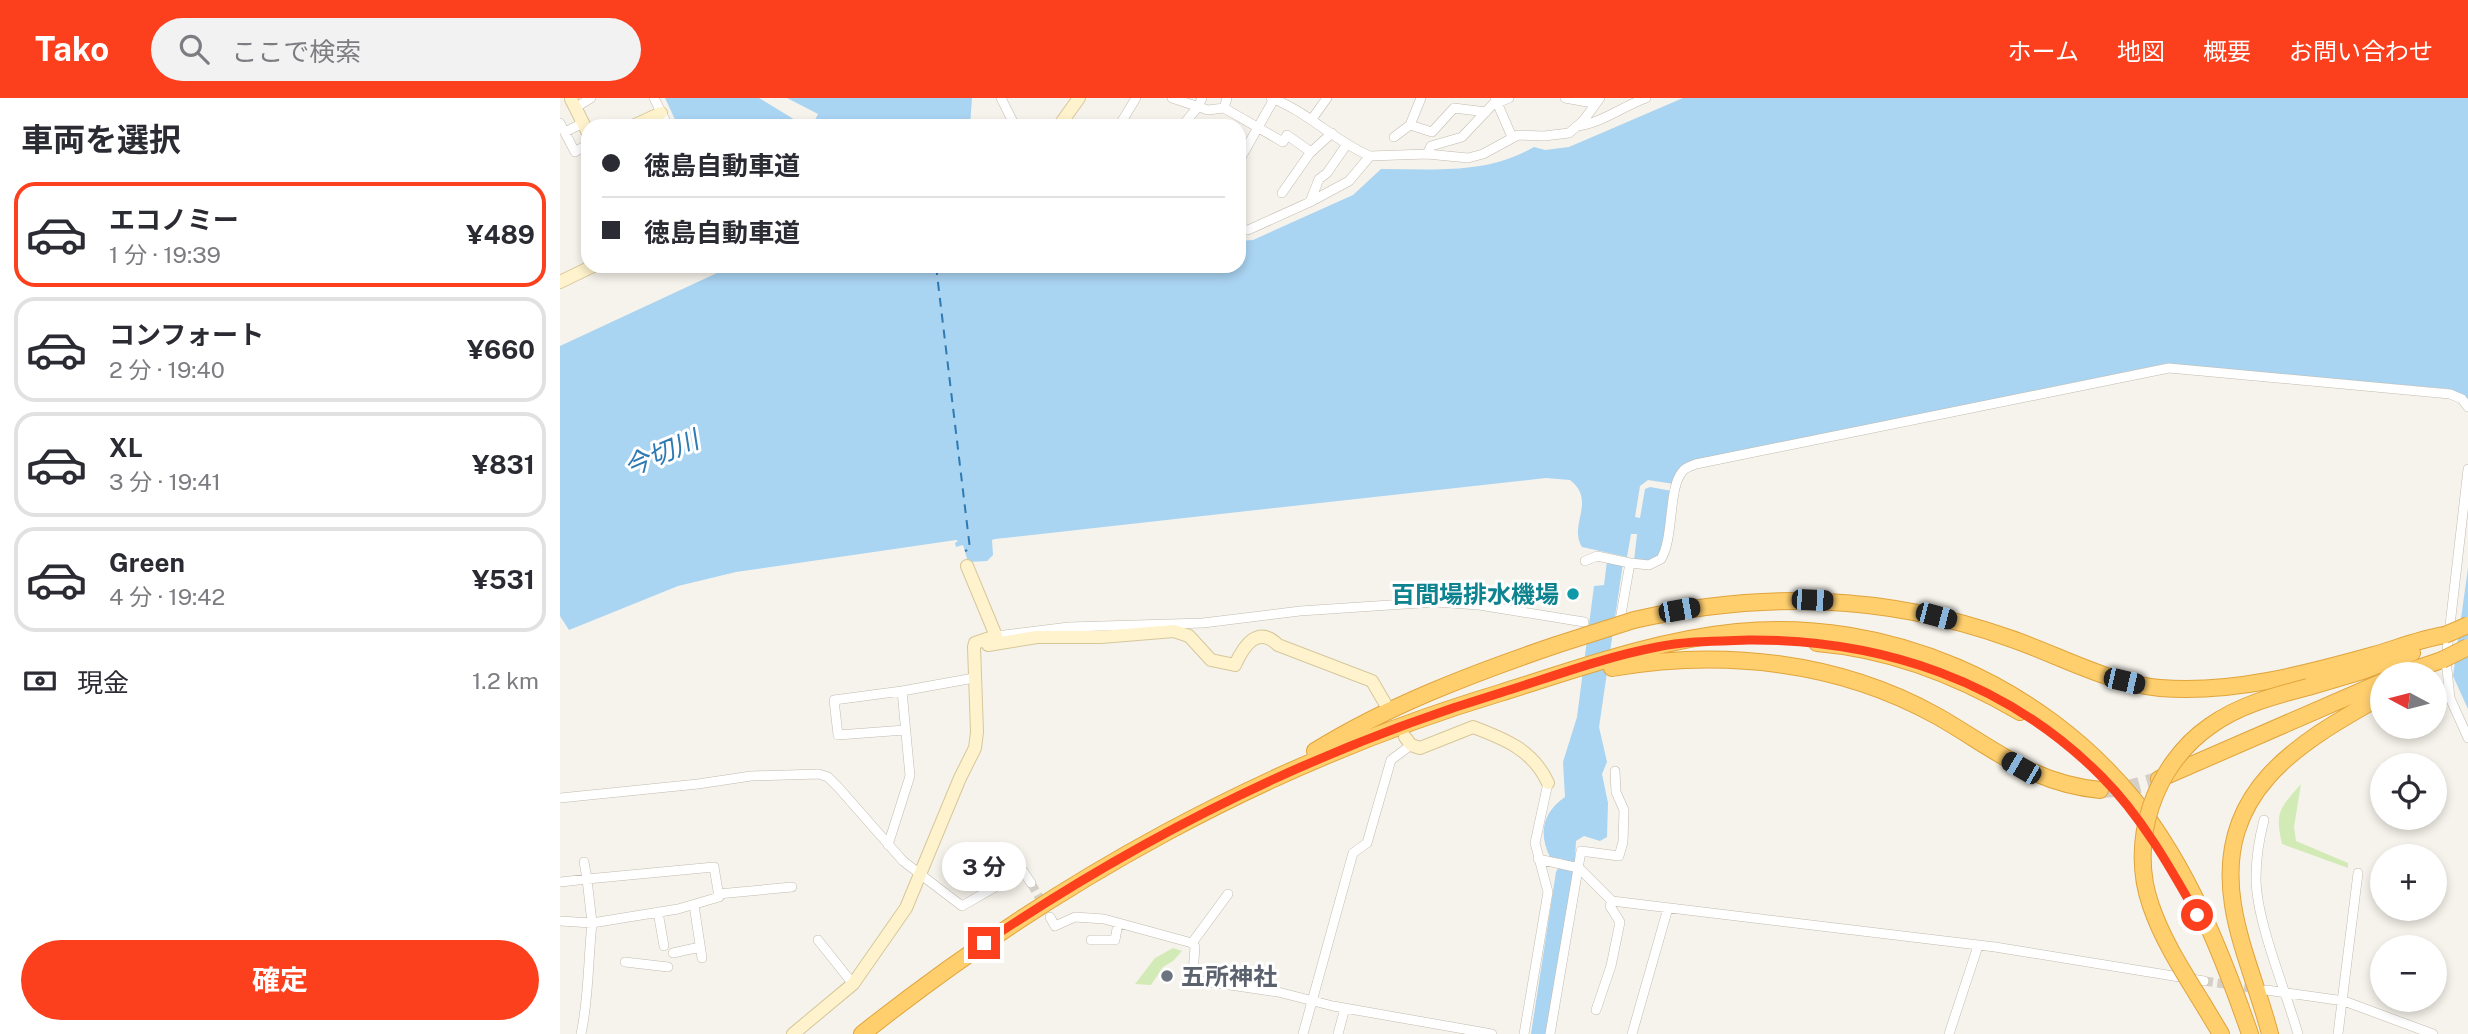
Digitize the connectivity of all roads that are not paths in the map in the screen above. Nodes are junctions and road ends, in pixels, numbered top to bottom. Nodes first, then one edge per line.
1 (591, 98) edge
2 (654, 98) edge
3 (1079, 98) edge
4 (1136, 98) edge
5 (1172, 98) edge
6 (1227, 98) edge
7 (1272, 98) edge
8 (1326, 98) edge
9 (1420, 98) edge
10 (1509, 98) edge
11 (1565, 98) edge
12 (1646, 98) edge
13 (1005, 99) edge
14 (1600, 99) edge
15 (1496, 101) edge
16 (570, 103) edge
17 (1200, 103) edge
18 (1224, 108) junction
19 (1486, 112) junction
20 (661, 113) junction
21 (649, 119) edge
22 (664, 119) edge
23 (1012, 119) edge
24 (1064, 119) edge
25 (1123, 119) edge
26 (1187, 119) edge
27 (1245, 119) edge
28 (1246, 120) edge
29 (1312, 120) junction
30 (581, 121) edge
31 (1409, 125) junction
32 (1577, 126) junction
33 (562, 127) edge
34 (1260, 127) junction
35 (581, 128) edge
36 (1332, 133) junction
37 (1394, 137) dead end
38 (1512, 137) junction
39 (1347, 144) junction
40 (581, 148) edge
41 (1246, 150) edge
42 (1311, 152) junction
43 (1427, 154) junction
44 (1370, 156) junction
45 (1282, 193) dead end
46 (1310, 202) junction
47 (1246, 230) edge
48 (581, 272) edge
49 (560, 282) edge
50 (2468, 407) edge
51 (2468, 469) edge
52 (1585, 561) dead end
53 (1628, 562) junction
54 (967, 566) dead end
55 (1584, 622) dead end
56 (2468, 625) edge
57 (1619, 628) dead end
58 (2445, 635) junction
59 (996, 636) junction
60 (2468, 647) edge
61 (974, 648) junction
62 (1637, 658) junction
63 (2442, 660) junction
64 (2436, 662) edge
65 (2439, 662) edge
66 (974, 678) junction
67 (2370, 687) edge
68 (902, 691) junction
69 (2370, 703) edge
70 (1386, 705) dead end
71 (905, 730) junction
72 (2468, 738) edge
73 (1408, 741) joint
74 (1615, 771) dead end
75 (2154, 781) tunnel mouth
76 (1262, 783) junction
77 (1548, 783) joint
78 (2100, 790) tunnel mouth
79 (560, 797) edge
80 (2264, 820) dead end
81 (888, 845) junction
82 (1540, 860) junction
83 (584, 862) dead end
84 (1576, 866) junction
85 (2358, 873) dead end
86 (920, 875) junction
87 (587, 878) junction
88 (560, 882) edge
89 (1031, 883) dead end
90 (792, 887) dead end
91 (718, 894) junction
92 (1228, 894) dead end
93 (1612, 901) junction
94 (694, 905) junction
95 (1668, 908) junction
96 (658, 912) junction
97 (1050, 917) dead end
98 (560, 921) edge
99 (592, 923) junction
100 (1118, 923) junction
101 (818, 940) dead end
102 (1091, 940) dead end
103 (1192, 943) junction
104 (664, 946) dead end
105 (1978, 946) junction
106 (700, 947) junction
107 (673, 953) dead end
108 (702, 958) dead end
109 (625, 962) dead end
110 (668, 967) dead end
111 (2204, 981) tunnel mouth
112 (853, 984) junction
113 (2266, 990) tunnel mouth
114 (2286, 992) junction
115 (1311, 1001) junction
116 (2344, 1001) junction
117 (1345, 1008) junction
118 (1596, 1010) dead end
119 (581, 1034) edge
120 (793, 1034) edge
121 (862, 1034) edge
122 (1303, 1034) edge
123 (1338, 1034) edge
124 (1492, 1034) edge
125 (1524, 1034) edge
126 (1550, 1034) edge
127 (1632, 1034) edge
128 (1949, 1034) edge
129 (2221, 1034) edge
130 (2250, 1034) edge
131 (2270, 1034) edge
132 (2298, 1034) edge
133 (2338, 1034) edge
134 (2433, 1034) edge

1 - 16 street
2 - 20 street
3 - 24 main road
4 - 25 street
5 - 17 street
6 - 18 street
7 - 29 street
7 - 34 street
8 - 29 street
9 - 31 street
10 - 15 street
11 - 14 street
12 - 32 street
13 - 23 street
14 - 32 street
15 - 19 street
15 - 38 street
16 - 30 main road
17 - 18 street
17 - 26 street
18 - 27 street
19 - 31 street
19 - 43 street
20 - 21 main road
20 - 22 street
28 - 34 street
29 - 36 street
31 - 37 street
32 - 38 street
33 - 35 street
33 - 40 street
34 - 41 street
34 - 42 street
36 - 39 street
36 - 42 street
38 - 43 street
39 - 44 street
39 - 46 street
42 - 45 street
43 - 44 street
44 - 46 street
46 - 47 street
48 - 49 main road
50 - 53 street
51 - 72 street
52 - 53 street
53 - 57 street
54 - 59 main road
55 - 59 street
56 - 58 highway, bridge
58 - 76 highway, bridge
58 - 129 highway, bridge
59 - 61 main road
60 - 63 highway, bridge
61 - 66 main road
61 - 70 main road
62 - 76 highway
62 - 78 highway
62 - 130 highway
63 - 64 highway
63 - 65 highway
66 - 68 street
66 - 86 main road
67 - 75 highway
68 - 71 street
68 - 71 street
69 - 131 highway
71 - 81 street
73 - 77 main road
73 - 115 street
74 - 84 street
76 - 121 highway
77 - 82 street
79 - 81 street
80 - 114 street
81 - 86 street
82 - 84 street
82 - 125 street
83 - 87 street
84 - 93 street
84 - 126 street
85 - 116 street
86 - 89 street
86 - 112 main road
87 - 88 street
87 - 91 street
87 - 99 street
90 - 91 street
91 - 94 street
92 - 103 street
93 - 95 street
93 - 118 street
94 - 96 street
94 - 106 street
95 - 105 street
95 - 127 street
96 - 99 street
96 - 104 street
97 - 100 street
98 - 99 street
99 - 119 street
100 - 102 street
100 - 103 street
101 - 112 street
103 - 115 street
105 - 111 street
105 - 128 street
106 - 107 street
106 - 108 street
109 - 110 street
112 - 120 main road
113 - 114 street
114 - 116 street
114 - 132 street
115 - 117 street
115 - 122 street
116 - 133 street
116 - 134 street
117 - 123 street
117 - 124 street

